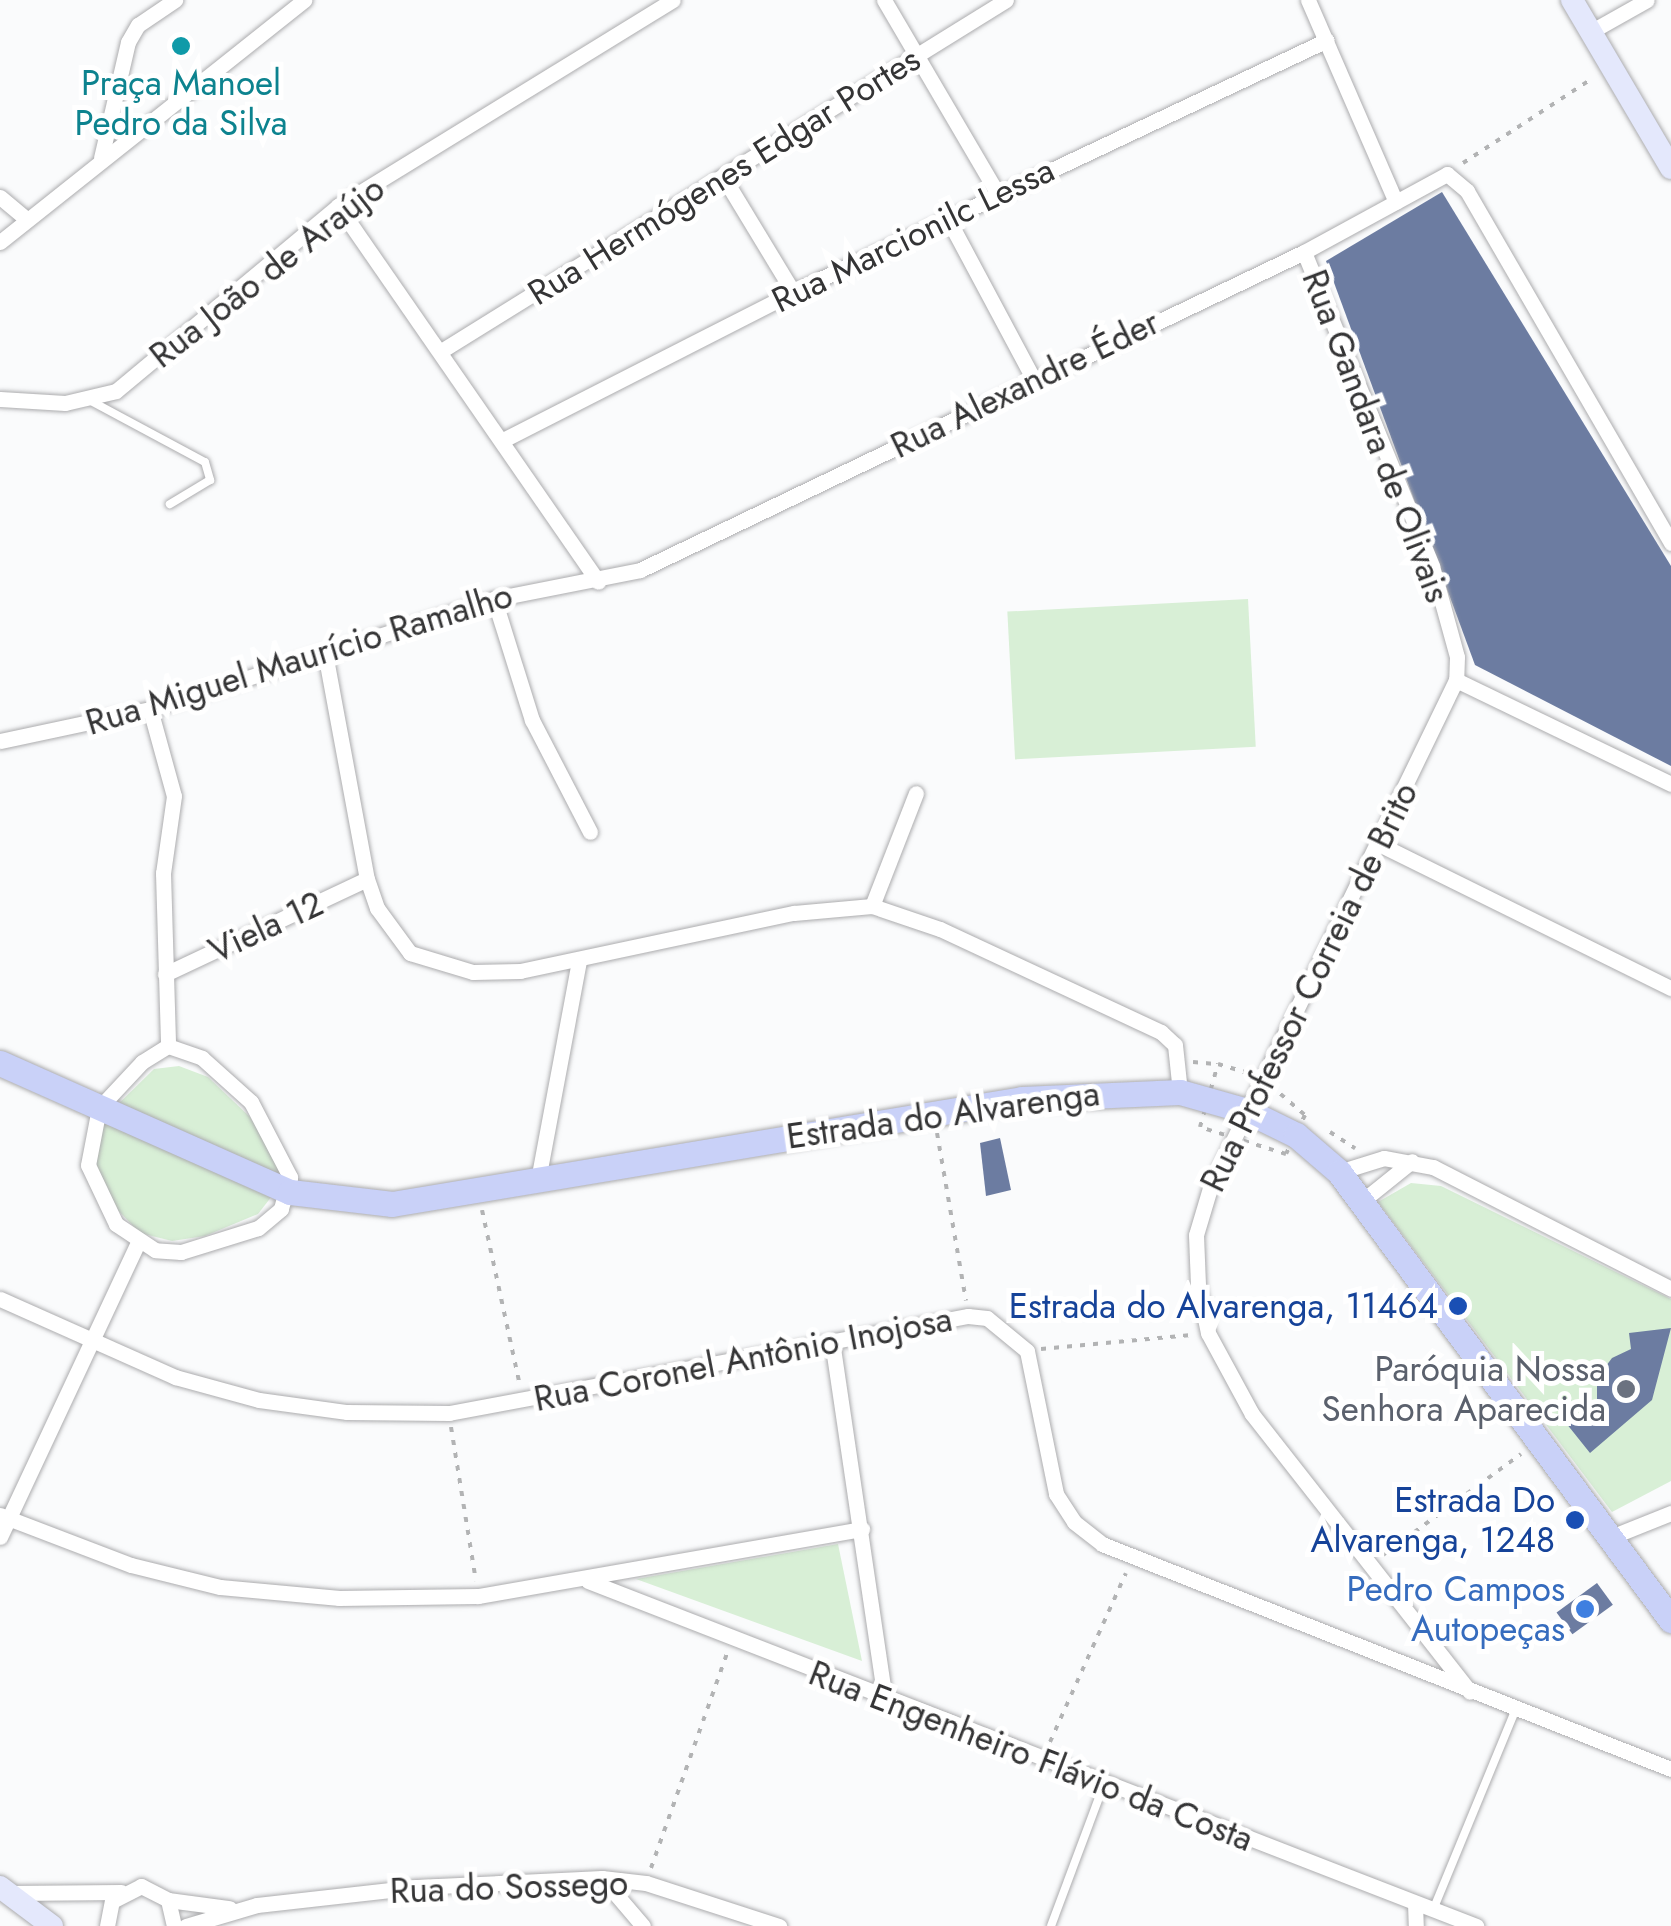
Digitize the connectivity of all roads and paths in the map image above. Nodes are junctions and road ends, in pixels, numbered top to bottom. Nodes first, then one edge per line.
1 (175, 0) edge
2 (304, 0) edge
3 (673, 0) edge
4 (884, 0) edge
5 (1006, 0) edge
6 (1308, 0) edge
7 (1572, 0) edge
8 (1647, 0) edge
9 (1590, 32) junction
10 (1327, 40) junction
11 (916, 56) junction
12 (1610, 67) junction
13 (101, 158) junction
14 (1671, 168) edge
15 (1448, 174) junction
16 (724, 178) junction
17 (998, 194) junction
18 (0, 197) edge
19 (1396, 202) junction
20 (338, 206) junction
21 (26, 218) junction
22 (948, 219) junction
23 (0, 242) edge
24 (1304, 252) junction
25 (793, 292) junction
26 (442, 351) junction
27 (1033, 378) junction
28 (0, 399) edge
29 (91, 400) junction
30 (504, 440) junction
31 (170, 504) dead end
32 (1671, 542) edge
33 (598, 582) junction
34 (494, 598) junction
35 (325, 653) junction
36 (1456, 680) junction
37 (150, 708) junction
38 (0, 742) edge
39 (1671, 784) edge
40 (916, 793) dead end
41 (590, 832) dead end
42 (1377, 843) junction
43 (367, 880) junction
44 (872, 906) junction
45 (579, 961) junction
46 (165, 974) junction
47 (1671, 988) edge
48 (168, 1046) junction
49 (1180, 1060) junction
50 (0, 1063) edge
51 (1218, 1064) dead end
52 (1180, 1092) junction
53 (100, 1108) junction
54 (1247, 1111) junction
55 (934, 1112) junction
56 (1306, 1114) dead end
57 (1371, 1160) junction
58 (1412, 1161) junction
59 (1339, 1172) junction
60 (538, 1180) junction
61 (290, 1192) junction
62 (478, 1193) junction
63 (1361, 1202) junction
64 (138, 1243) junction
65 (1671, 1289) edge
66 (0, 1299) edge
67 (968, 1316) junction
68 (1208, 1333) junction
69 (832, 1341) junction
70 (93, 1346) junction
71 (1027, 1351) junction
72 (523, 1401) junction
73 (449, 1412) junction
74 (1536, 1442) junction
75 (1671, 1512) edge
76 (4, 1517) edge
77 (862, 1529) junction
78 (0, 1537) edge
79 (1611, 1537) junction
80 (1132, 1560) junction
81 (1370, 1565) junction
82 (588, 1581) junction
83 (478, 1596) junction
84 (1671, 1620) edge
85 (731, 1642) junction
86 (1471, 1694) junction
87 (885, 1700) junction
88 (1515, 1711) junction
89 (1042, 1760) junction
90 (1671, 1768) edge
91 (1104, 1784) junction
92 (602, 1878) junction
93 (646, 1883) junction
94 (4, 1890) edge
95 (121, 1892) junction
96 (168, 1900) junction
97 (1415, 1903) junction
98 (233, 1908) junction
99 (1433, 1910) junction
100 (744, 1920) edge
101 (52, 1926) edge
102 (107, 1926) edge
103 (174, 1926) edge
104 (186, 1926) edge
105 (642, 1926) edge
106 (779, 1926) edge
107 (1051, 1926) edge
108 (1416, 1926) edge
109 (1476, 1926) edge

1 - 13 street
2 - 13 street
3 - 20 street, Rua João de Araújo
4 - 11 street
5 - 11 street, Rua Hermógenes Edgar Portes
6 - 10 street
7 - 9 street
8 - 9 street
9 - 12 street
10 - 17 street, Rua Marcionilc Lessa
10 - 19 street
11 - 16 street, Rua Hermógenes Edgar Portes
11 - 17 street
12 - 14 street
12 - 15 path
13 - 21 street
15 - 19 street, Rua Alexandre Éder
15 - 32 street
16 - 25 street
16 - 26 street, Rua Hermógenes Edgar Portes
17 - 22 street, Rua Marcionilc Lessa
18 - 21 street
19 - 24 street, Rua Alexandre Éder
20 - 26 street
20 - 29 street, Rua João de Araújo
21 - 23 street
22 - 25 street, Rua Marcionilc Lessa
22 - 27 street
24 - 27 street, Rua Alexandre Éder
24 - 36 street, Rua Gandara de Olivais
25 - 30 street, Rua Marcionilc Lessa
26 - 30 street
27 - 33 street, Rua Alexandre Éder
28 - 29 street
29 - 31 lane
30 - 33 street
33 - 34 street, Rua Miguel Maurício Ramalho
34 - 35 street, Rua Miguel Maurício Ramalho
34 - 41 street
35 - 37 street, Rua Miguel Maurício Ramalho
35 - 43 street
36 - 39 street
36 - 42 street, Rua Professor Correia de Brito
37 - 38 street, Rua Miguel Maurício Ramalho
37 - 46 street
40 - 44 street
42 - 47 street
42 - 54 street, Rua Professor Correia de Brito
43 - 45 street
43 - 46 street, Viela 12
44 - 45 street
44 - 49 street
45 - 60 street
46 - 48 street
48 - 53 street
48 - 61 street
49 - 51 path
49 - 52 street
50 - 53 main road, Estrada do Alvarenga
52 - 54 main road, Estrada do Alvarenga
52 - 55 main road, Estrada do Alvarenga
53 - 61 main road, Estrada do Alvarenga
53 - 64 street
54 - 59 main road, Estrada do Alvarenga
54 - 68 street, Rua Professor Correia de Brito
55 - 60 main road, Estrada do Alvarenga
55 - 67 path
56 - 57 path
57 - 58 street
57 - 59 street
58 - 63 street
58 - 65 street
59 - 63 main road, Estrada do Alvarenga
60 - 62 main road, Estrada do Alvarenga
61 - 62 main road, Estrada do Alvarenga
61 - 64 street
62 - 72 path
63 - 74 main road, Estrada do Alvarenga
64 - 70 street
66 - 70 street, Rua Coronel Antônio Inojosa
67 - 69 street, Rua Coronel Antônio Inojosa
67 - 71 street, Rua Coronel Antônio Inojosa
68 - 71 path
68 - 81 street, Rua Professor Correia de Brito
69 - 72 street, Rua Coronel Antônio Inojosa
69 - 77 street
70 - 73 street, Rua Coronel Antônio Inojosa
70 - 76 street
71 - 80 street
72 - 73 street, Rua Coronel Antônio Inojosa
73 - 83 path
74 - 79 main road, Estrada do Alvarenga
74 - 81 path
75 - 79 street
76 - 78 street
76 - 83 street
77 - 82 street
77 - 87 street
79 - 84 main road, Estrada do Alvarenga
80 - 86 street
80 - 89 path
81 - 86 street, Rua Professor Correia de Brito
82 - 83 street
82 - 85 street, Rua Engenheiro Flávio da Costa
85 - 87 street, Rua Engenheiro Flávio da Costa
85 - 93 path
86 - 88 street
87 - 89 street, Rua Engenheiro Flávio da Costa
88 - 90 street
88 - 99 lane
89 - 91 street, Rua Engenheiro Flávio da Costa
91 - 97 street, Rua Engenheiro Flávio da Costa
91 - 107 lane
92 - 93 street, Rua do Sossego
92 - 98 street, Rua do Sossego
92 - 105 street
93 - 100 street, Rua do Sossego
94 - 95 street
94 - 101 street
95 - 96 street, Rua do Sossego
95 - 102 street
96 - 98 street, Rua do Sossego
96 - 103 street
97 - 99 street, Rua Engenheiro Flávio da Costa
97 - 108 street
98 - 104 street, Rua do Sossego
99 - 109 street, Rua Engenheiro Flávio da Costa
100 - 106 street, Rua do Sossego

